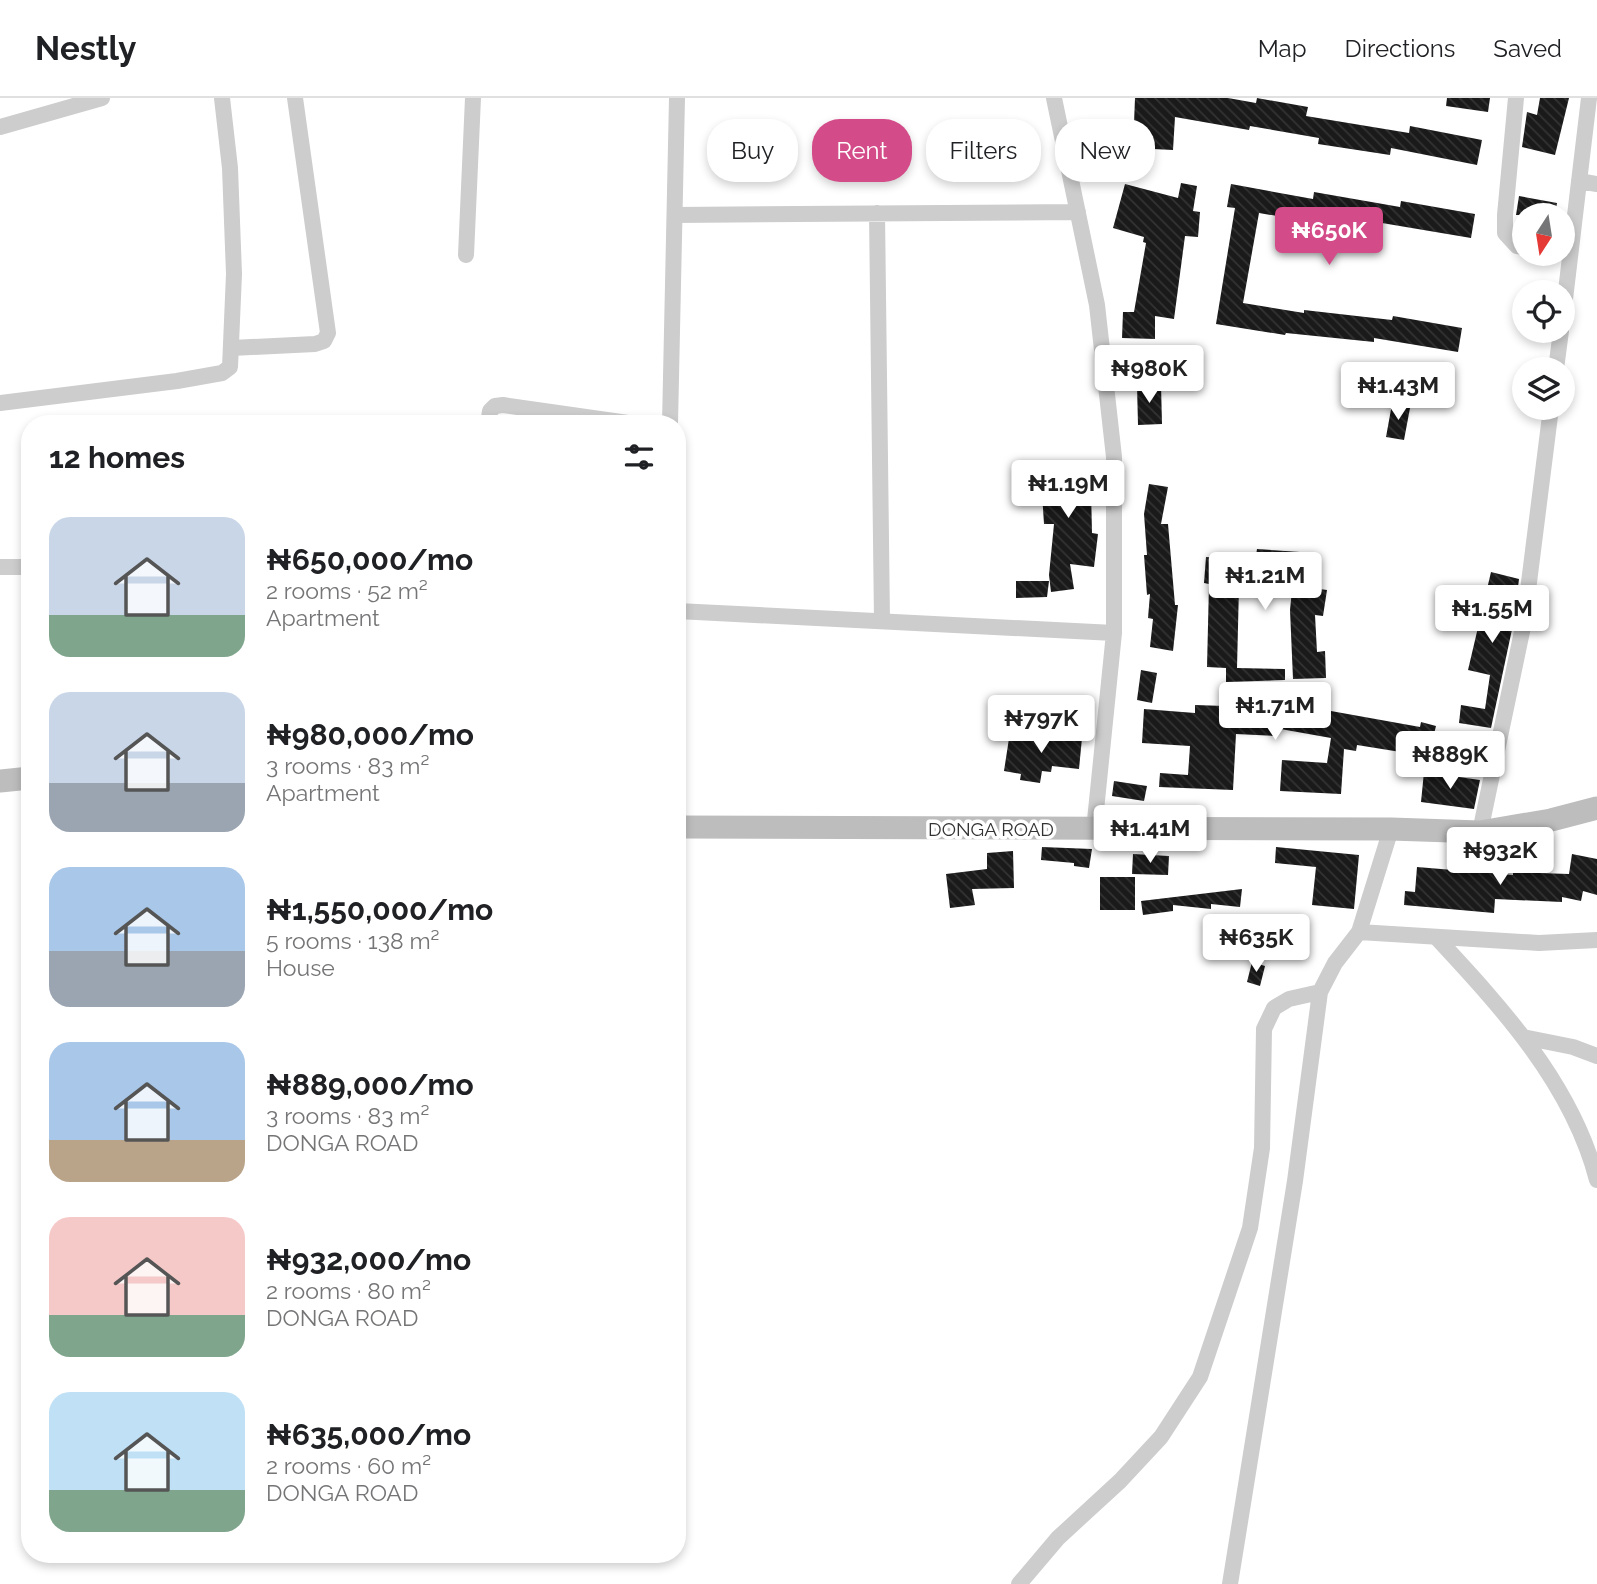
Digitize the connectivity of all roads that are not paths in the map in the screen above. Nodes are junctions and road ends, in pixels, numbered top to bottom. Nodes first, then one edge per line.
1 (102, 98) edge
2 (222, 98) edge
3 (295, 98) edge
4 (473, 98) edge
5 (677, 98) edge
6 (1054, 98) edge
7 (1516, 98) edge
8 (1589, 98) edge
9 (71, 102) edge
10 (0, 127) edge
11 (1578, 181) junction
12 (1597, 184) edge
13 (1575, 203) edge
14 (1078, 212) junction
15 (877, 214) junction
16 (675, 215) junction
17 (1512, 241) edge
18 (466, 255) dead end
19 (232, 348) junction
20 (0, 403) edge
21 (489, 415) edge
22 (572, 415) edge
23 (670, 415) edge
24 (1549, 420) edge
25 (0, 567) edge
26 (21, 567) edge
27 (686, 611) edge
28 (882, 621) junction
29 (1114, 633) junction
30 (21, 779) edge
31 (0, 781) edge
32 (1597, 808) edge
33 (686, 827) edge
34 (1391, 829) junction
35 (1094, 830) junction
36 (1480, 832) junction
37 (1359, 932) junction
38 (1436, 937) junction
39 (1597, 940) edge
40 (1320, 992) junction
41 (1523, 1037) junction
42 (1597, 1056) edge
43 (1597, 1180) edge
44 (1019, 1584) edge
45 (1230, 1584) edge

1 - 9 street
2 - 19 street
3 - 19 street
4 - 18 street
5 - 16 street
6 - 14 street
7 - 17 street
8 - 11 street
9 - 10 street
11 - 12 street
11 - 13 street
14 - 15 street
14 - 29 street
15 - 16 street
15 - 28 street
16 - 23 street
19 - 20 street
21 - 22 street
24 - 36 street
25 - 26 street
27 - 28 street
28 - 29 street
29 - 35 street
30 - 31 street
32 - 36 street, DONGA ROAD
33 - 35 street, DONGA ROAD
34 - 35 street, DONGA ROAD
34 - 36 street, DONGA ROAD
34 - 37 street
37 - 38 street
37 - 40 street
38 - 39 street
38 - 41 street
40 - 44 street
40 - 45 street
41 - 42 street
41 - 43 street

